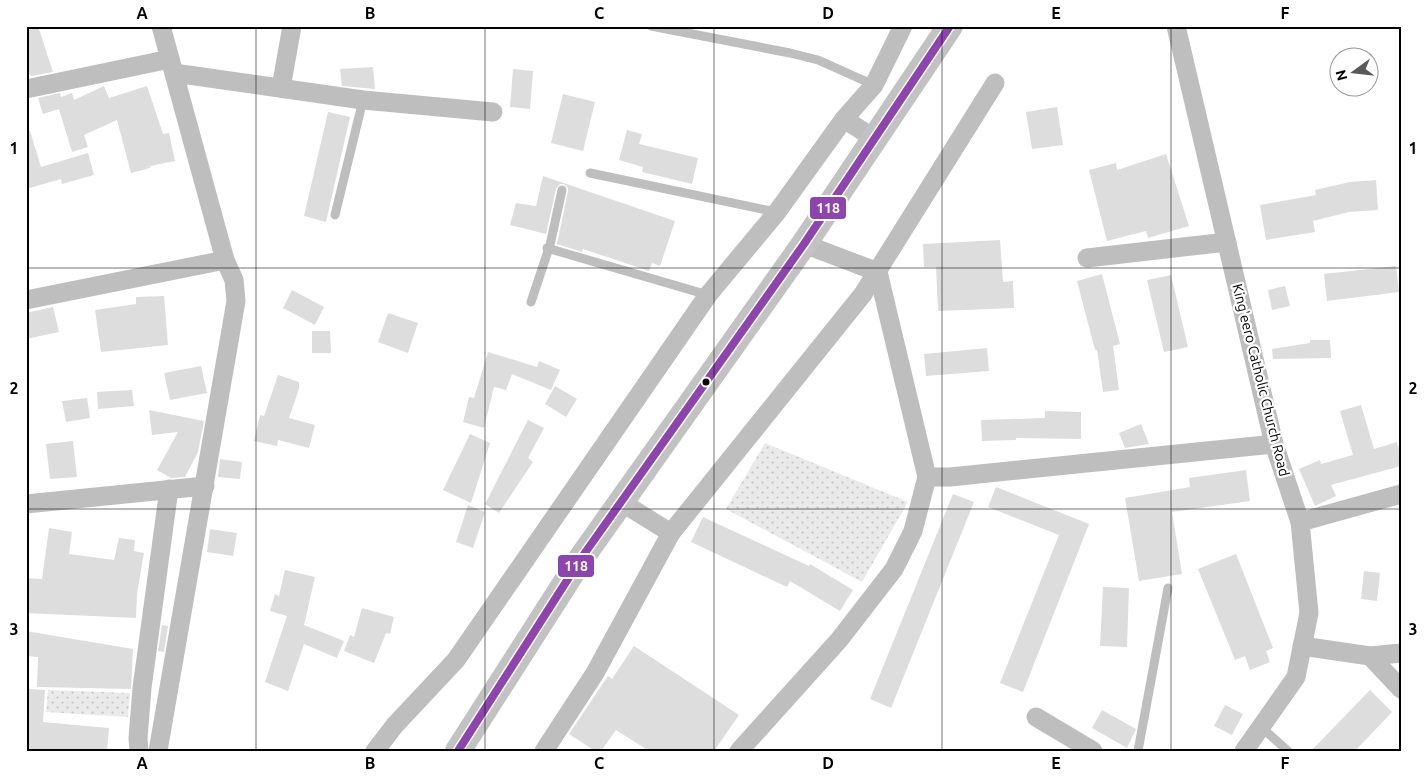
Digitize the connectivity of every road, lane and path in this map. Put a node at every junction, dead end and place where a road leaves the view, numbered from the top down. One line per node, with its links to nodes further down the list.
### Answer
1 (161, 26): 7 (street)
2 (292, 26): 10 (street)
3 (651, 26): 9 (lane)
4 (903, 26): 9 (street)
5 (950, 26): 15 (main road)
6 (1176, 26): 20 (street, King'eero Catholic Church Road)
7 (172, 66): 10 (street); 11 (street); 24 (street)
8 (995, 83): 25 (street)
9 (874, 85): 14 (street)
10 (281, 88): 12 (street)
11 (26, 89)
12 (363, 100): 13 (street); 19 (lane)
13 (493, 112)
14 (844, 119): 15 (street); 18 (street)
15 (875, 139): 21 (main road)
16 (590, 173): 18 (lane)
17 (562, 190): 22 (lane)
18 (777, 212): 26 (street)
19 (335, 215)
20 (1227, 242): 23 (street); 29 (street, King'eero Catholic Church Road)
21 (804, 244): 25 (street); 34 (main road)
22 (547, 248): 26 (lane); 28 (lane)
23 (1087, 258)
24 (225, 260): 27 (street); 31 (street)
25 (878, 272): 30 (street); 37 (street)
26 (708, 295): 47 (street)
27 (26, 300)
28 (531, 302)
29 (1274, 444): 30 (street); 36 (street, King'eero Catholic Church Road)
30 (927, 477): 50 (street)
31 (205, 486): 32 (street); 46 (street)
32 (169, 489): 35 (street); 45 (street)
33 (1401, 494): 36 (street)
34 (621, 502): 37 (street); 48 (main road)
35 (26, 504)
36 (1300, 522): 39 (street, King'eero Catholic Church Road)
37 (671, 533): 49 (street)
38 (1168, 588): 52 (lane)
39 (1302, 646): 41 (street); 44 (street, King'eero Catholic Church Road)
40 (1401, 653): 41 (street)
41 (1370, 656): 42 (street)
42 (1401, 689)
43 (1036, 717): 51 (street)
44 (1261, 727): 53 (street, King'eero Catholic Church Road); 54 (lane)
45 (139, 751)
46 (158, 751)
47 (375, 751)
48 (458, 751)
49 (544, 751)
50 (739, 751)
51 (1093, 751)
52 (1138, 751)
53 (1244, 751)
54 (1288, 751)

